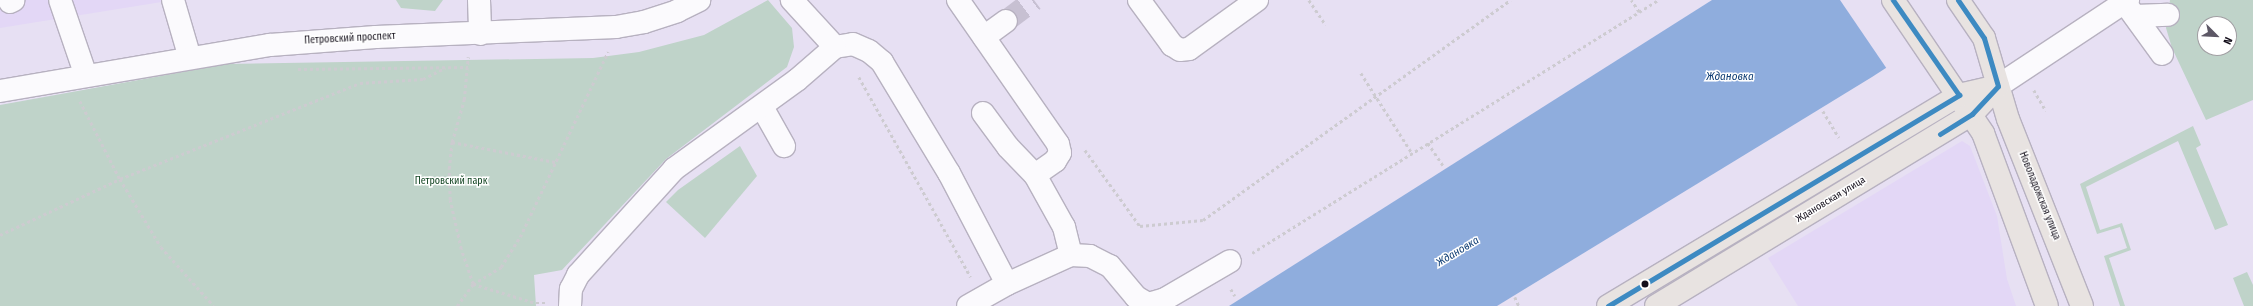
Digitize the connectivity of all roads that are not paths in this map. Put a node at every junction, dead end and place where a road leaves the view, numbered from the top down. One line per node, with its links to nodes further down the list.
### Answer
1 (60, 0): 19 (street)
2 (173, 0): 18 (street)
3 (479, 0): 14 (street)
4 (700, 0): 14 (street, Петровский проспект)
5 (792, 0): 16 (street)
6 (958, 0): 15 (street)
7 (1139, 0): 8 (street)
8 (1257, 0)
9 (1893, 0): 22 (main road)
10 (1958, 0): 20 (main road, Новоладожская улица)
11 (2129, 6): 12 (street); 17 (street); 20 (street, Ждановская улица)
12 (2168, 15)
13 (1006, 21): 15 (street)
14 (480, 34): 18 (street, Петровский проспект)
15 (984, 36): 27 (street)
16 (835, 47): 23 (street); 30 (street)
17 (2162, 54)
18 (190, 58): 19 (street, Петровский проспект)
19 (86, 76): 21 (street, Петровский проспект)
20 (1998, 86): 22 (main road, Ждановская улица); 25 (main road, Ждановская улица); 36 (main road, Новоладожская улица)
21 (0, 91)
22 (1959, 95): 25 (main road); 33 (main road, Ждановская улица)
23 (762, 107): 26 (street); 32 (street)
24 (983, 113): 27 (street)
25 (1972, 114): 34 (main road, Ждановская улица); 35 (main road)
26 (784, 146)
27 (1035, 175): 28 (street)
28 (1071, 255): 29 (street); 30 (street)
29 (1230, 261)
30 (1007, 284): 31 (street)
31 (975, 302)
32 (570, 304)
33 (1608, 306)
34 (1656, 306)
35 (2047, 306)
36 (2082, 306)

